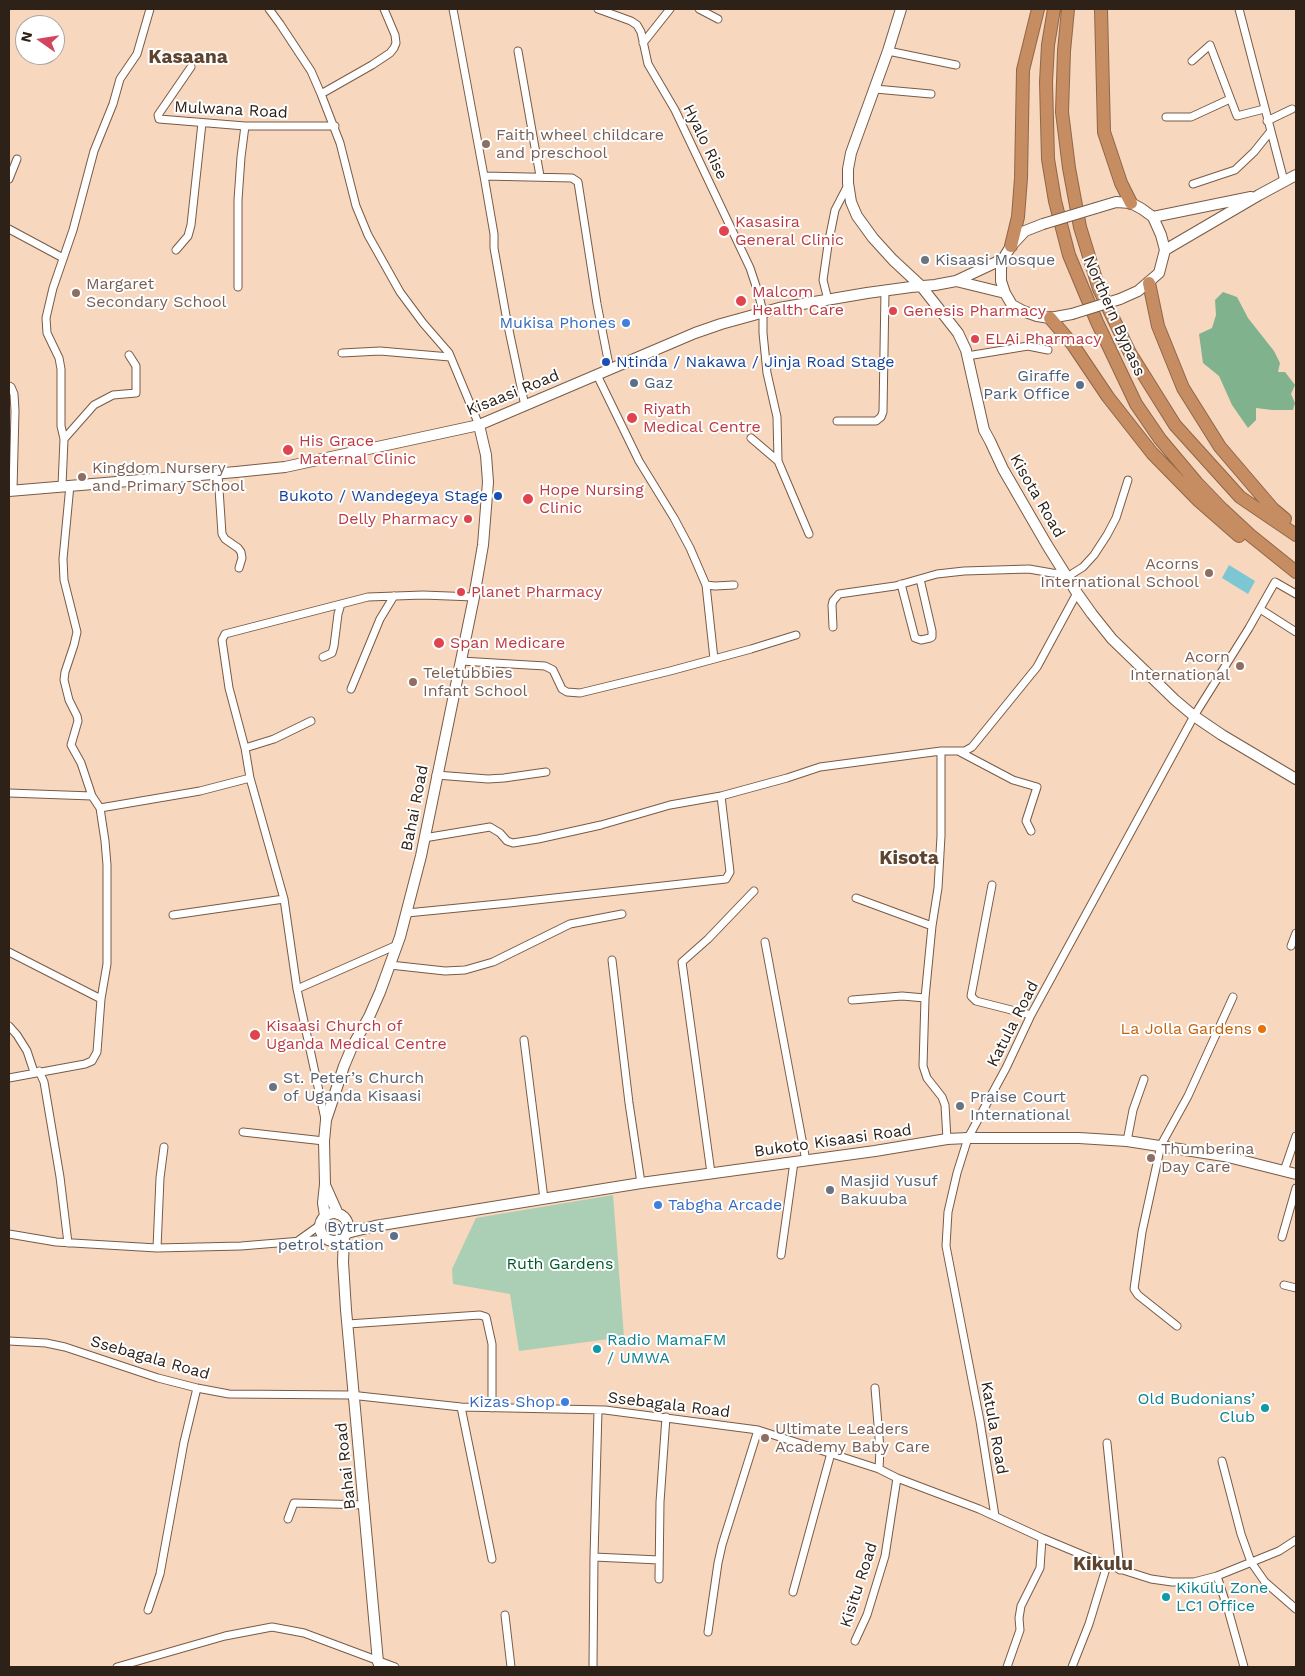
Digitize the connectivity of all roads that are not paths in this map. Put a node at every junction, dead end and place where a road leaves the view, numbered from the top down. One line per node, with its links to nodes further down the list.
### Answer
1 (150, 9): 48 (street)
2 (268, 9): 22 (street)
3 (384, 9): 22 (street)
4 (453, 9): 35 (street)
5 (598, 9): 15 (street, Hyalo Rise)
6 (670, 9): 15 (street)
7 (699, 9): 14 (street)
8 (901, 9): 17 (main road, Kisota Road)
9 (1038, 9): 45 (highway)
10 (1054, 9): 81 (highway, Northern Bypass)
11 (1068, 9): 79 (highway, Northern Bypass)
12 (1101, 9): 42 (highway)
13 (1241, 9): 25 (street)
14 (718, 19)
15 (644, 43): 57 (street, Hyalo Rise)
16 (518, 51): 36 (street)
17 (888, 51): 19 (street); 21 (main road, Kisota Road)
18 (1192, 61): 24 (street)
19 (956, 64)
20 (191, 67): 29 (street, Mulwana Road)
21 (875, 89): 23 (street); 39 (main road, Kisota Road)
22 (321, 94): 31 (street)
23 (931, 94)
24 (1230, 99): 25 (street); 27 (street)
25 (1264, 109): 28 (street)
26 (1292, 109): 28 (street)
27 (1166, 117)
28 (1267, 121): 32 (street)
29 (202, 123): 30 (street, Mulwana Road); 46 (street)
30 (245, 126): 31 (street, Mulwana Road); 52 (street)
31 (335, 126): 63 (street)
32 (1270, 132): 38 (street); 40 (street)
33 (17, 159): 37 (street)
34 (1296, 175): 38 (main road)
35 (484, 176): 36 (street); 67 (street)
36 (540, 176): 64 (street)
37 (9, 179)
38 (1284, 181): 41 (main road)
39 (848, 183): 53 (main road, Kisota Road); 56 (street)
40 (1193, 184)
41 (1259, 195): 43 (main road); 47 (main road)
42 (1131, 203): 43 (main road); 45 (main road, bridge)
43 (1153, 217): 47 (main road)
44 (9, 229): 48 (street)
45 (1011, 246): 49 (main road)
46 (176, 250)
47 (1165, 250): 51 (main road)
48 (63, 258): 71 (street)
49 (1004, 258): 50 (main road); 55 (main road)
50 (956, 281): 53 (main road, Kisaasi Road); 55 (main road)
51 (1149, 283): 58 (main road, bridge); 77 (highway)
52 (238, 286)
53 (921, 286): 54 (main road, Kisaasi Road); 62 (main road, Kisota Road)
54 (885, 291): 56 (main road, Kisaasi Road); 68 (street)
55 (1005, 294): 58 (main road)
56 (828, 300): 57 (main road, Kisaasi Road)
57 (763, 312): 64 (main road, Kisaasi Road); 72 (street, Hyalo Rise)
58 (1050, 318): 81 (highway)
59 (1048, 350): 62 (street)
60 (342, 353): 63 (street)
61 (129, 355): 71 (street)
62 (967, 356): 82 (main road, Kisota Road)
63 (450, 357): 69 (street)
64 (610, 370): 65 (main road, Kisaasi Road)
65 (597, 375): 67 (main road, Kisaasi Road); 85 (street)
66 (9, 386): 76 (street)
67 (525, 406): 69 (main road, Kisaasi Road)
68 (837, 421)
69 (479, 425): 73 (main road, Kisaasi Road); 90 (main road, Bahai Road)
70 (751, 438): 72 (street)
71 (64, 439): 75 (street)
72 (778, 461): 78 (street)
73 (218, 474): 75 (main road, Kisaasi Road); 80 (street)
74 (1128, 480): 82 (street)
75 (66, 486): 76 (main road, Kisaasi Road); 110 (street)
76 (11, 491)
77 (1296, 529)
78 (809, 534)
79 (1296, 535)
80 (239, 568)
81 (1291, 568)
82 (1066, 576): 83 (street); 87 (main road, Kisota Road)
83 (920, 579): 84 (street); 84 (street)
84 (901, 584): 93 (street)
85 (706, 585): 86 (street); 97 (street)
86 (734, 585)
87 (1077, 593): 100 (main road, Kisota Road); 104 (street)
88 (1296, 594): 92 (street, Katula Road)
89 (394, 596): 90 (street); 91 (street); 99 (street)
90 (474, 597): 98 (main road, Bahai Road)
91 (341, 604): 96 (street); 102 (street)
92 (1260, 609): 94 (street); 100 (street, Katula Road)
93 (833, 627)
94 (1296, 632)
95 (796, 635): 97 (street)
96 (323, 656)
97 (714, 659): 98 (street)
98 (461, 661): 106 (main road, Bahai Road)
99 (351, 688)
100 (1194, 716): 108 (main road, Kisota Road); 135 (street, Katula Road)
101 (311, 721): 102 (street)
102 (245, 748): 107 (street)
103 (941, 751): 104 (street); 111 (street); 122 (street)
104 (960, 752): 113 (street)
105 (546, 772): 106 (street)
106 (436, 775): 114 (main road, Bahai Road)
107 (250, 778): 112 (street); 118 (street)
108 (1296, 779)
109 (9, 793): 110 (street)
110 (92, 796): 112 (street)
111 (721, 796): 114 (street); 119 (street)
112 (100, 808): 133 (street)
113 (1030, 831)
114 (424, 838): 119 (main road, Bahai Road)
115 (992, 885): 135 (street)
116 (754, 891): 153 (street)
117 (856, 898): 122 (street)
118 (284, 899): 121 (street); 130 (street)
119 (407, 913): 125 (main road, Bahai Road)
120 (622, 914): 129 (street)
121 (173, 915)
122 (932, 926): 132 (street)
123 (1296, 933): 126 (street)
124 (765, 942): 150 (street)
125 (397, 944): 129 (main road, Bahai Road); 130 (street)
126 (1291, 946)
127 (9, 952): 133 (street)
128 (612, 960): 155 (street)
129 (390, 964): 141 (main road, Bahai Road)
130 (297, 989): 141 (street)
131 (1233, 997): 148 (street)
132 (926, 998): 134 (street); 145 (street)
133 (102, 999): 138 (street)
134 (852, 1000)
135 (1031, 1015): 144 (street, Katula Road)
136 (9, 1026): 138 (street)
137 (524, 1040): 158 (street)
138 (36, 1072): 139 (street); 167 (street)
139 (9, 1078)
140 (1144, 1078): 147 (street)
141 (326, 1120): 146 (main road, Bahai Road)
142 (243, 1132): 146 (street)
143 (1296, 1136): 152 (street)
144 (968, 1138): 145 (main road, Bukoto Kisaasi Road); 147 (main road, Bukoto Kisaasi Road); 190 (street, Katula Road)
145 (947, 1139): 150 (main road, Bukoto Kisaasi Road)
146 (324, 1141): 156 (main road, Bahai Road)
147 (1126, 1141): 148 (main road, Bukoto Kisaasi Road)
148 (1161, 1145): 152 (main road, Bukoto Kisaasi Road); 174 (street)
149 (164, 1148): 168 (street)
150 (806, 1160): 151 (main road, Bukoto Kisaasi Road)
151 (794, 1162): 153 (main road, Bukoto Kisaasi Road); 169 (street)
152 (1284, 1171): 154 (main road, Bukoto Kisaasi Road)
153 (712, 1173): 155 (main road, Bukoto Kisaasi Road)
154 (1296, 1174)
155 (641, 1183): 158 (main road, Bukoto Kisaasi Road)
156 (325, 1184): 159 (main road, Bahai Road); 160 (main road, Bahai Road)
157 (1296, 1188): 164 (street)
158 (544, 1199): 161 (main road, Bukoto Kisaasi Road)
159 (342, 1217): 160 (main road); 161 (main road, Bukoto Kisaasi Road); 163 (main road)
160 (322, 1221): 165 (main road); 166 (street)
161 (375, 1226): 163 (main road, Bukoto Kisaasi Road)
162 (9, 1234): 167 (street)
163 (346, 1235): 165 (main road); 170 (main road, Bahai Road)
164 (1282, 1237)
165 (328, 1240): 166 (street); 170 (main road, Bahai Road)
166 (299, 1241): 168 (street)
167 (68, 1243): 168 (street)
168 (157, 1248)
169 (781, 1255)
170 (343, 1262): 173 (main road, Bahai Road)
171 (1284, 1284): 172 (street)
172 (1296, 1288)
173 (348, 1324): 178 (main road, Bahai Road); 180 (street)
174 (1177, 1326)
175 (9, 1341): 176 (street, Ssebagala Road)
176 (197, 1388): 178 (street, Ssebagala Road); 204 (street)
177 (875, 1388): 187 (street)
178 (354, 1395): 179 (street, Ssebagala Road); 189 (main road, Bahai Road)
179 (461, 1407): 180 (street, Ssebagala Road); 195 (street)
180 (492, 1408): 181 (street, Ssebagala Road)
181 (598, 1410): 182 (street, Ssebagala Road); 194 (street)
182 (666, 1417): 183 (street, Ssebagala Road); 196 (street)
183 (758, 1430): 185 (street, Ssebagala Road); 206 (street)
184 (1107, 1443): 199 (street)
185 (831, 1453): 187 (street, Ssebagala Road); 202 (street)
186 (1222, 1461): 197 (street)
187 (879, 1469): 188 (street, Ssebagala Road)
188 (897, 1478): 190 (street, Ssebagala Road); 207 (street, Kisitu Road)
189 (365, 1506): 191 (street); 208 (main road, Bahai Road)
190 (995, 1516): 192 (street, Ssebagala Road)
191 (288, 1520)
192 (1042, 1538): 198 (street, Ssebagala Road); 213 (street)
193 (1296, 1540): 197 (street, Ssebagala Road)
194 (594, 1557): 196 (street); 212 (street)
195 (492, 1559)
196 (659, 1560): 201 (street)
197 (1251, 1562): 200 (street, Ssebagala Road); 203 (street)
198 (1108, 1565): 199 (street, Ssebagala Road); 214 (street)
199 (1120, 1570): 200 (street, Ssebagala Road)
200 (1217, 1576): 215 (street)
201 (659, 1579)
202 (793, 1592)
203 (1296, 1609)
204 (148, 1610)
205 (505, 1616): 211 (street)
206 (708, 1632)
207 (855, 1641)
208 (379, 1664): 209 (street); 210 (street)
209 (117, 1667)
210 (395, 1667)
211 (511, 1667)
212 (593, 1667)
213 (1007, 1667)
214 (1072, 1667)
215 (1244, 1667)

